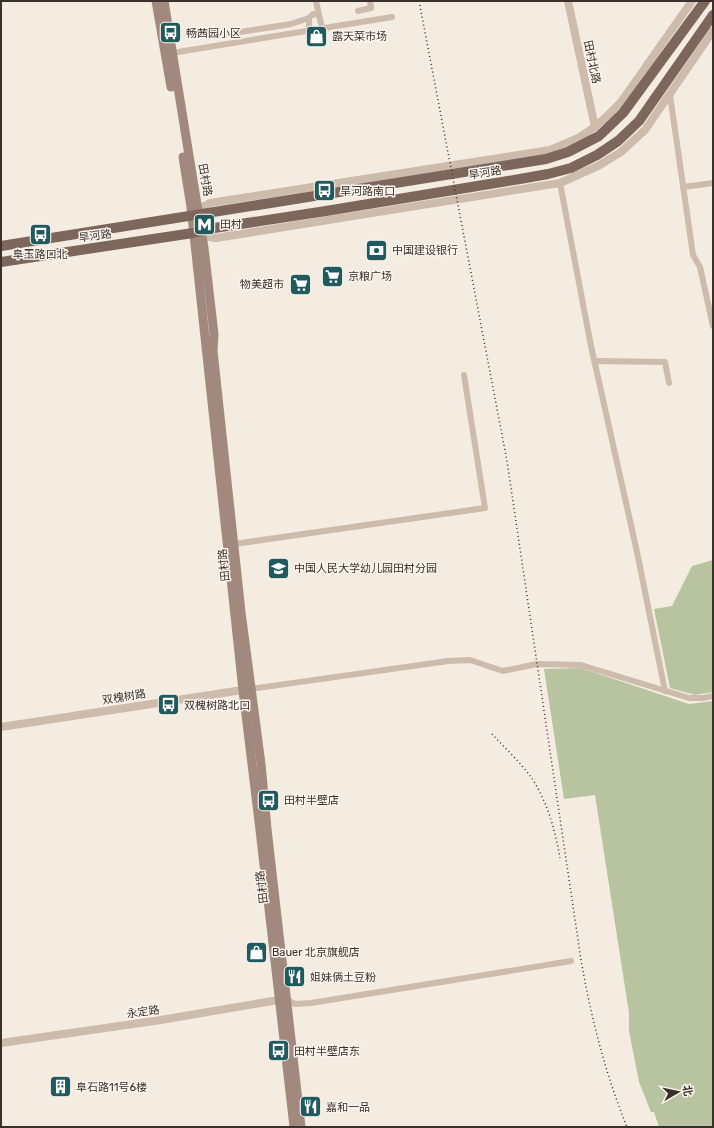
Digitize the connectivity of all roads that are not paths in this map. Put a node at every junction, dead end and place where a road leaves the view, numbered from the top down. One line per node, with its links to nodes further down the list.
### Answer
1 (156, 1): 27 (main road, 田村路)
2 (164, 1): 18 (main road, 田村路)
3 (316, 1): 9 (street)
4 (370, 1): 8 (street)
5 (568, 1): 21 (street, 田村北路)
6 (692, 1): 19 (street, 旱河路)
7 (704, 1): 13 (main road, 旱河路)
8 (358, 11)
9 (319, 15): 12 (street); 14 (street)
10 (713, 15): 28 (main road, 旱河路)
11 (392, 17): 14 (street)
12 (309, 18): 15 (street); 17 (street)
13 (688, 24): 19 (street); 26 (main road, 旱河路)
14 (322, 28): 15 (street)
15 (310, 30): 18 (street)
16 (713, 31): 20 (street, 旱河路)
17 (222, 35)
18 (172, 53): 27 (main road, 田村路)
19 (655, 53): 21 (street, 旱河路)
20 (670, 95): 22 (street, 旱河路); 25 (street)
21 (595, 127): 24 (street, 旱河路)
22 (560, 183): 29 (street, 旱河路); 34 (street)
23 (713, 183): 25 (street)
24 (322, 186): 26 (street); 27 (street, 旱河路)
25 (683, 188): 33 (street)
26 (283, 201): 27 (main road, 旱河路)
27 (196, 214): 30 (main road, 田村路); 31 (main road, 旱河路)
28 (280, 218): 29 (street); 30 (main road, 旱河路)
29 (322, 221): 30 (street, 旱河路)
30 (199, 233): 32 (main road, 旱河路); 37 (main road, 田村路); 38 (main road, 田村路)
31 (1, 246)
32 (1, 262)
33 (713, 326)
34 (595, 362): 36 (street); 39 (street)
35 (464, 375): 37 (street)
36 (669, 383)
37 (234, 544): 38 (main road, 田村路)
38 (247, 689): 39 (street); 41 (street, 双槐树路); 43 (main road, 田村路)
39 (665, 691): 40 (street)
40 (713, 696)
41 (1, 727)
42 (571, 961): 43 (street)
43 (283, 1000): 44 (street, 永定路); 45 (main road, 田村路); 46 (main road, 田村路)
44 (1, 1043)
45 (294, 1127)
46 (301, 1127)

